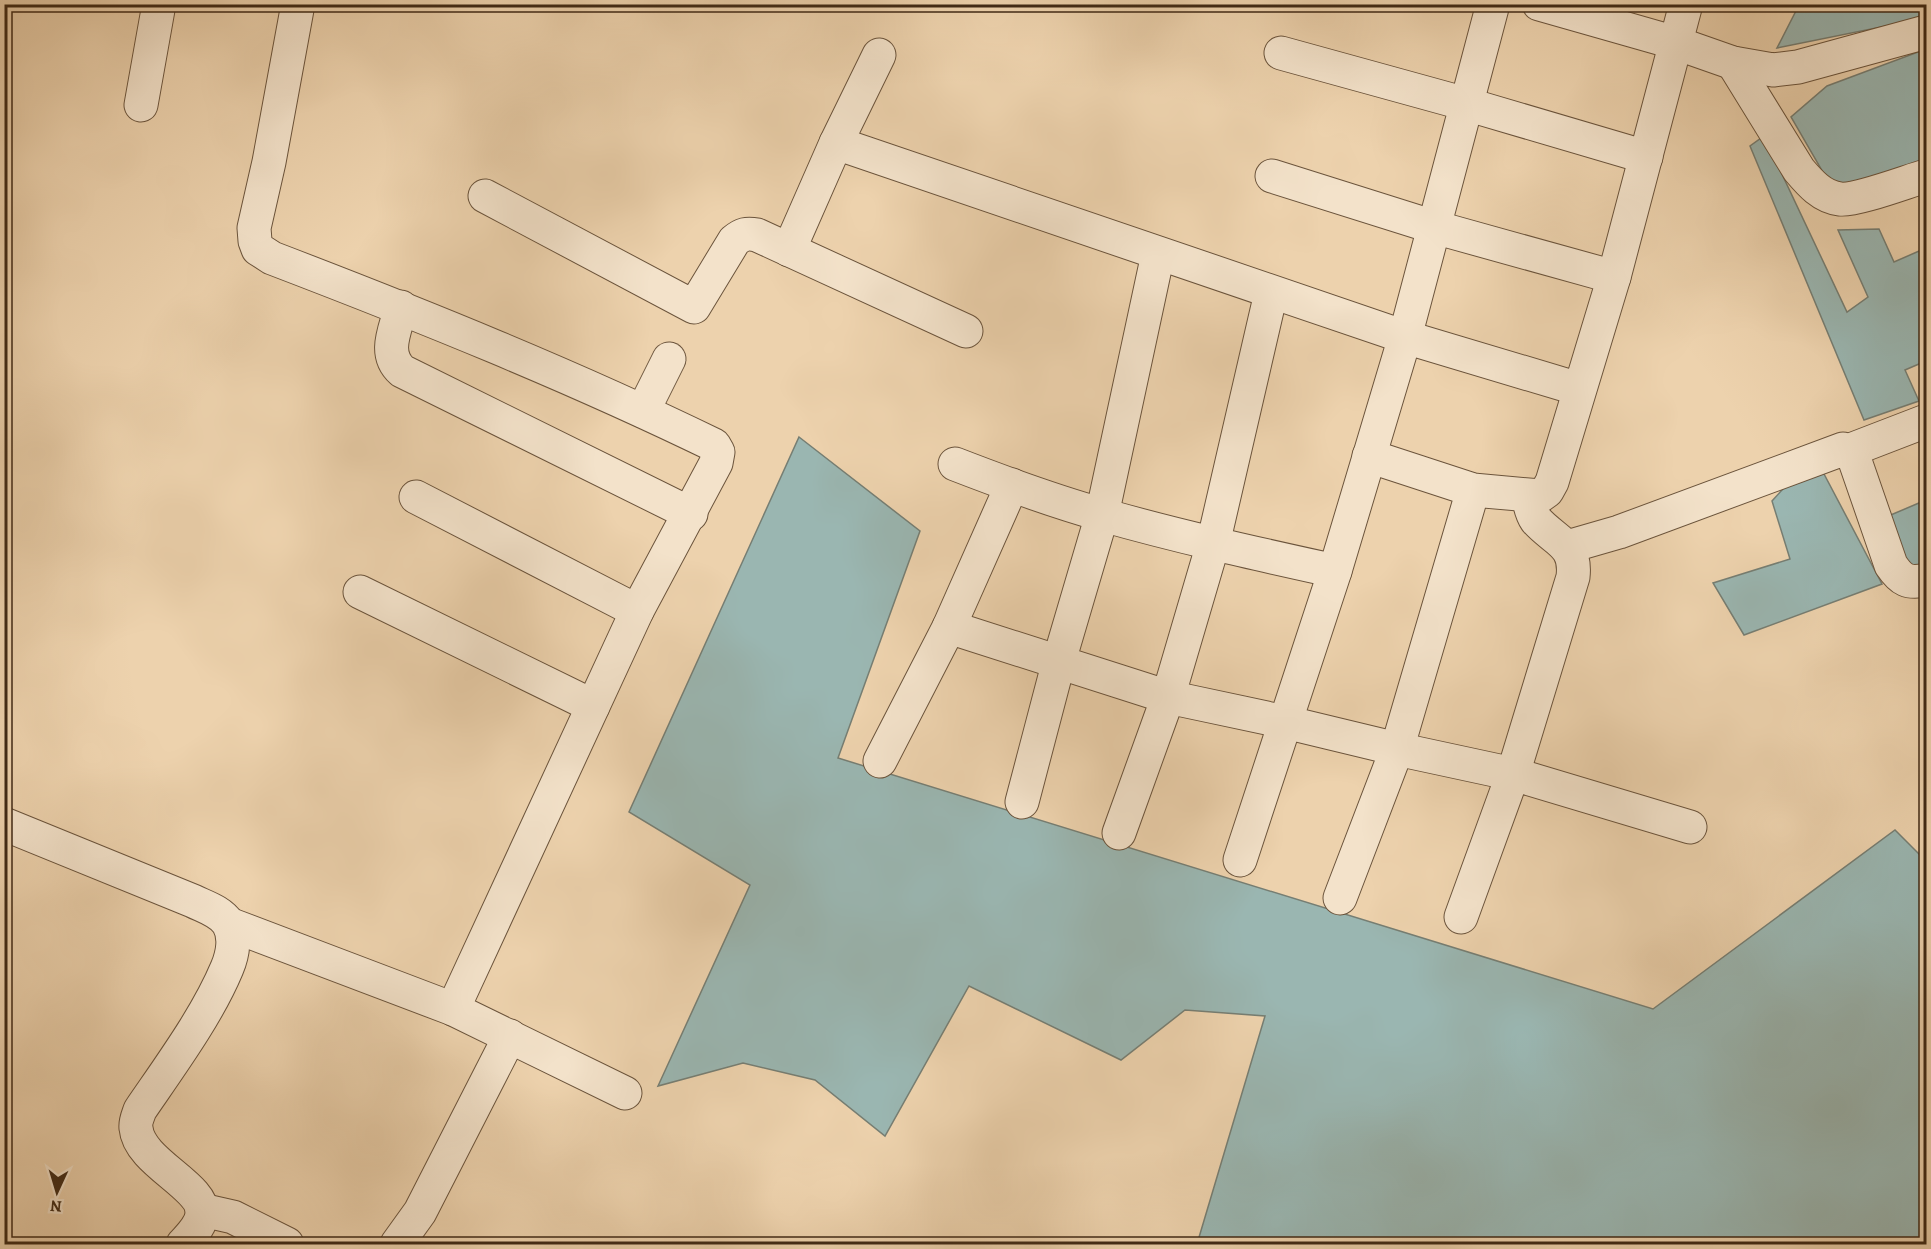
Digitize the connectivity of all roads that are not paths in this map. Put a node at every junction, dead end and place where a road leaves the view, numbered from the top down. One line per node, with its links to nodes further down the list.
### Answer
1 (159, 4): 12 (street)
2 (298, 4): 23 (street)
3 (1493, 4): 11 (street)
4 (1539, 4): 7 (street)
5 (1686, 4): 7 (street)
6 (1926, 32): 10 (street)
7 (1676, 43): 10 (street); 14 (street)
8 (1281, 53): 11 (street)
9 (879, 55): 13 (street)
10 (1733, 63): 16 (street)
11 (1466, 104): 14 (street); 18 (street)
12 (141, 105)
13 (836, 143): 19 (street); 20 (street)
14 (1646, 157): 21 (street)
15 (1272, 176): 18 (street)
16 (1926, 176)
17 (485, 196): 19 (street)
18 (1434, 227): 21 (street); 25 (street)
19 (789, 249): 24 (street)
20 (1158, 254): 22 (street); 38 (street)
21 (1614, 278): 27 (street)
22 (1271, 293): 25 (street); 39 (street)
23 (401, 307): 28 (street); 37 (street)
24 (966, 331)
25 (1405, 337): 27 (street); 31 (street)
26 (669, 359): 28 (street)
27 (1579, 389): 36 (street)
28 (643, 411): 37 (street)
29 (1926, 421): 30 (street)
30 (1848, 451): 40 (street); 42 (street)
31 (1369, 456): 34 (street); 41 (street)
32 (955, 464): 33 (street)
33 (1012, 485): 38 (street); 45 (street)
34 (1473, 490): 36 (street); 50 (street)
35 (416, 497): 44 (street)
36 (1528, 497): 40 (street)
37 (691, 514): 44 (street)
38 (1102, 515): 39 (street); 46 (street)
39 (1213, 544): 41 (street); 47 (street)
40 (1567, 547): 52 (street)
41 (1335, 571): 49 (street)
42 (1926, 579)
43 (360, 592): 48 (street)
44 (637, 611): 48 (street)
45 (949, 627): 46 (street); 51 (street)
46 (1059, 660): 47 (street); 53 (street)
47 (1168, 697): 49 (street); 56 (street)
48 (593, 706): 61 (street)
49 (1285, 722): 50 (street); 57 (street)
50 (1397, 749): 52 (street); 58 (street)
51 (880, 761)
52 (1514, 774): 55 (street); 59 (street)
53 (1022, 802)
54 (4, 824): 60 (street)
55 (1690, 827)
56 (1119, 833)
57 (1240, 860)
58 (1340, 898)
59 (1461, 917)
60 (229, 924): 61 (street); 64 (street)
61 (453, 1009): 62 (street)
62 (510, 1036): 63 (street); 67 (street)
63 (625, 1093)
64 (202, 1210): 65 (street); 66 (street)
65 (183, 1245)
66 (287, 1245)
67 (397, 1245)

